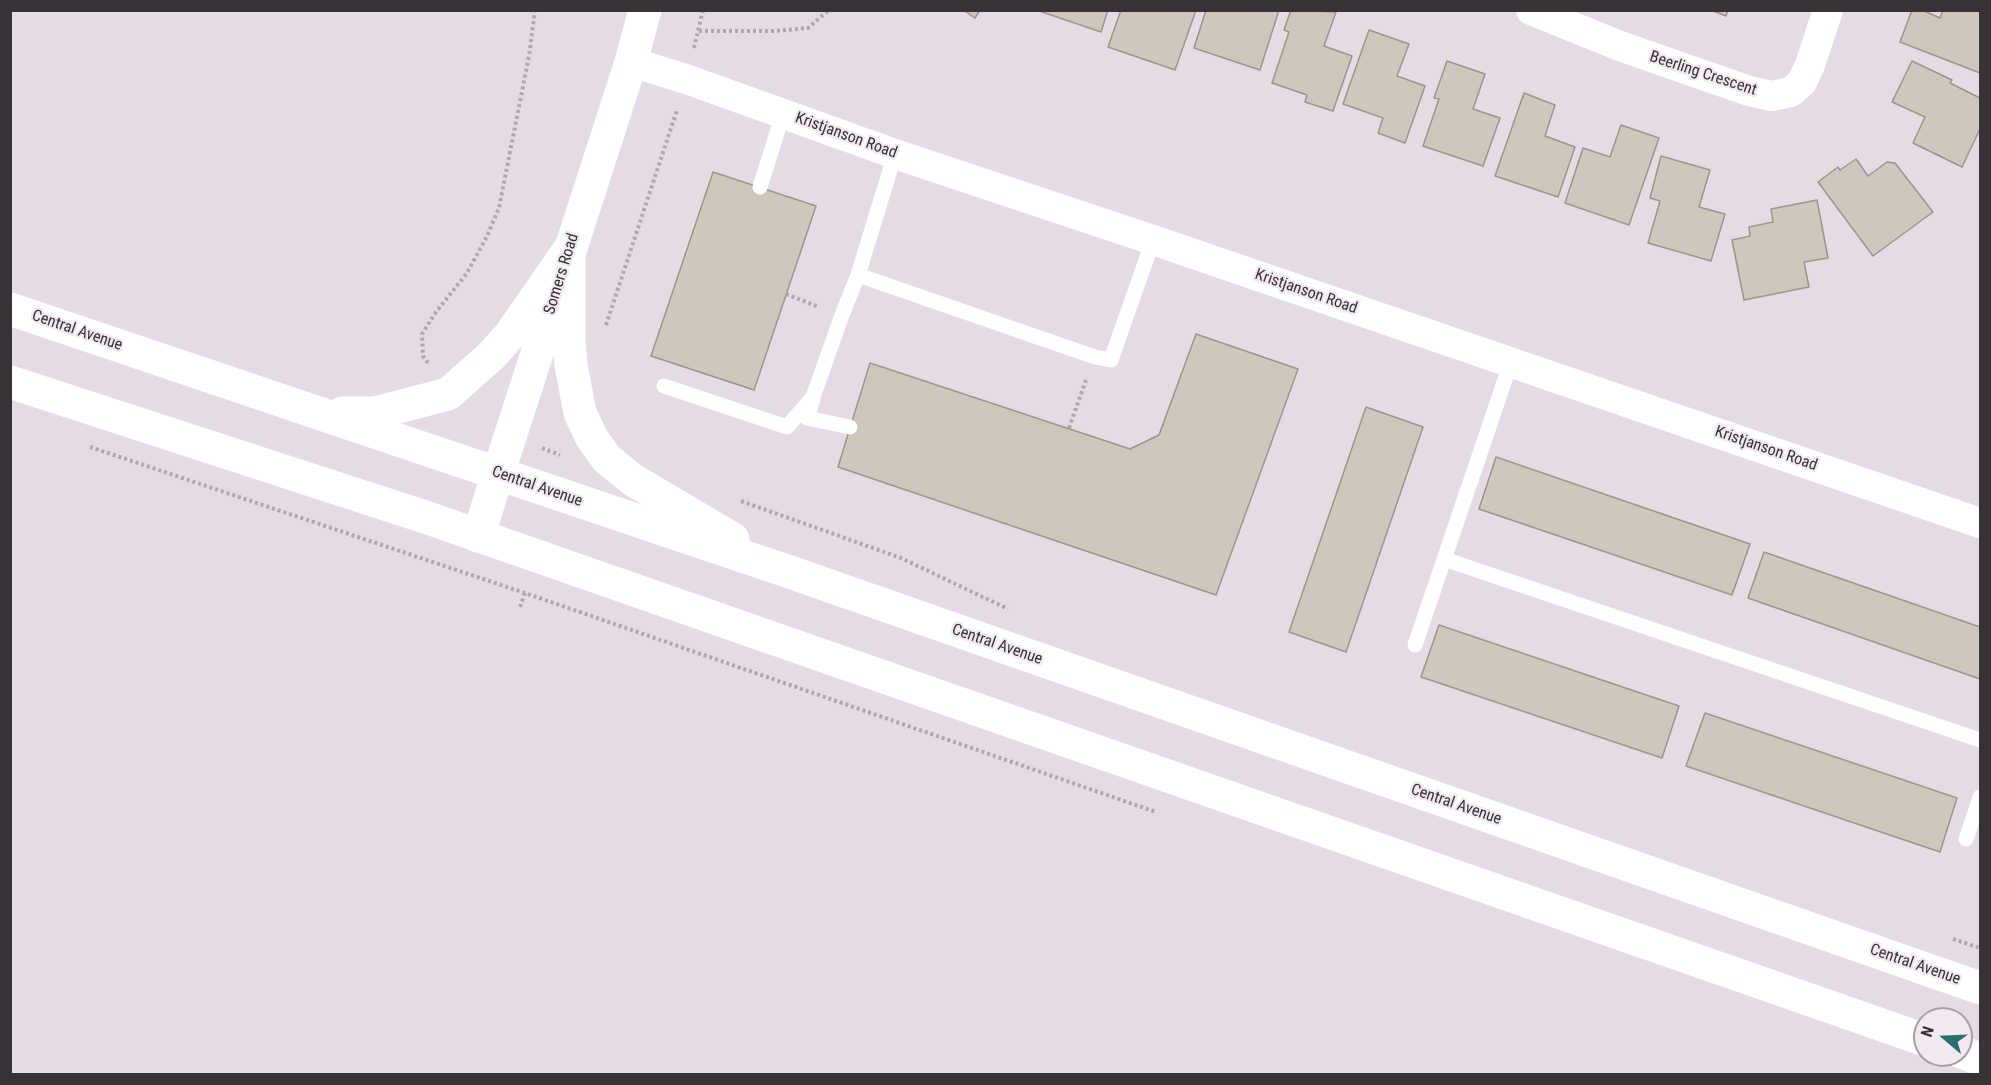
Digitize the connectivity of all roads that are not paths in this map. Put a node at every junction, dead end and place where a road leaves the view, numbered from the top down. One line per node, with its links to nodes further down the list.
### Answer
1 (645, 10): 4 (main road, Somers Road)
2 (1531, 10): 3 (street, Beerling Crescent)
3 (1828, 10)
4 (631, 62): 5 (street, Kristjanson Road); 9 (main road, Somers Road)
5 (783, 114): 6 (street, Kristjanson Road); 7 (lane)
6 (895, 154): 8 (street, Kristjanson Road); 10 (lane)
7 (760, 187)
8 (1153, 240): 10 (lane); 12 (street, Kristjanson Road)
9 (569, 250): 16 (main road); 18 (main road, Somers Road); 22 (main road)
10 (858, 274): 15 (lane)
11 (10, 309): 16 (main road, Central Avenue)
12 (1511, 362): 19 (street, Kristjanson Road); 21 (lane)
13 (10, 382): 20 (main road)
14 (664, 386): 15 (lane)
15 (813, 397): 17 (lane)
16 (318, 413): 18 (main road, Central Avenue)
17 (850, 427)
18 (498, 474): 20 (main road, Somers Road); 22 (main road, Central Avenue)
19 (1980, 523)
20 (478, 536): 28 (main road)
21 (1444, 559): 23 (lane); 24 (lane)
22 (784, 570): 27 (main road, Central Avenue)
23 (1415, 645)
24 (1980, 740)
25 (1980, 797): 26 (lane)
26 (1966, 839)
27 (1980, 988)
28 (1913, 1036)

